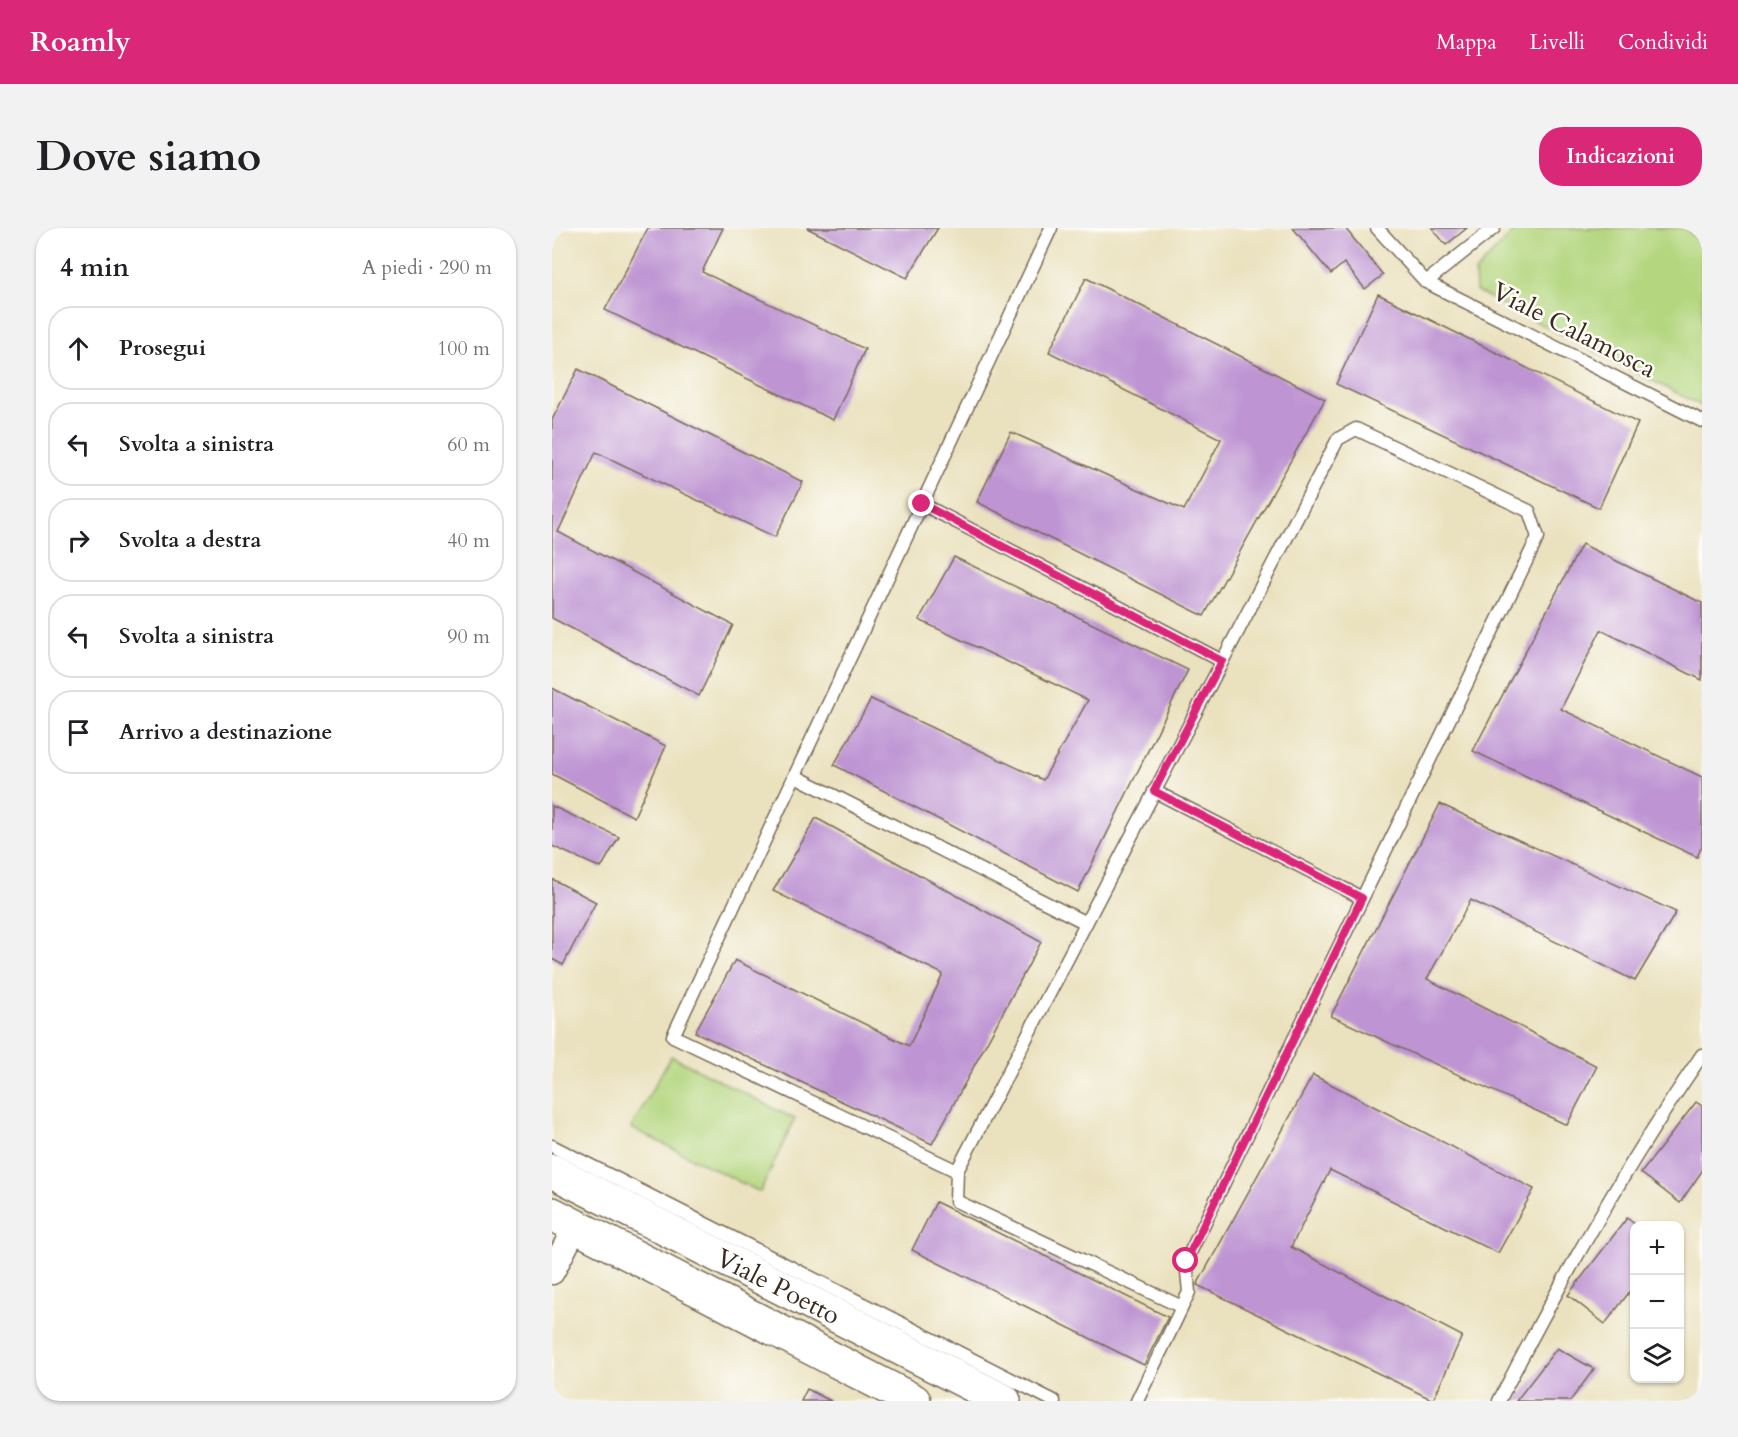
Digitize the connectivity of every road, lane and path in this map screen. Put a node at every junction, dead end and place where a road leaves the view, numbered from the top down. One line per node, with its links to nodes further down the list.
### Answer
1 (1051, 228): 6 (lane)
2 (1377, 228): 4 (lane)
3 (1494, 228): 4 (lane)
4 (1426, 282): 5 (lane, Viale Calamosca)
5 (1702, 421)
6 (922, 504): 7 (lane); 8 (lane)
7 (1222, 661): 9 (lane); 10 (lane)
8 (795, 776): 11 (lane); 15 (lane)
9 (1154, 791): 10 (lane); 11 (lane)
10 (1362, 898): 18 (lane)
11 (1086, 923): 15 (lane)
12 (1702, 1055): 24 (lane)
13 (552, 1146): 22 (lane)
14 (552, 1171): 21 (main road, Viale Poetto)
15 (957, 1171): 18 (lane)
16 (563, 1226): 17 (street); 19 (lane, Viale Poetto); 20 (main road, Viale Poetto)
17 (552, 1272)
18 (1182, 1307): 23 (lane)
19 (893, 1401)
20 (914, 1401)
21 (1004, 1401)
22 (1054, 1401)
23 (1137, 1401)
24 (1498, 1401)

